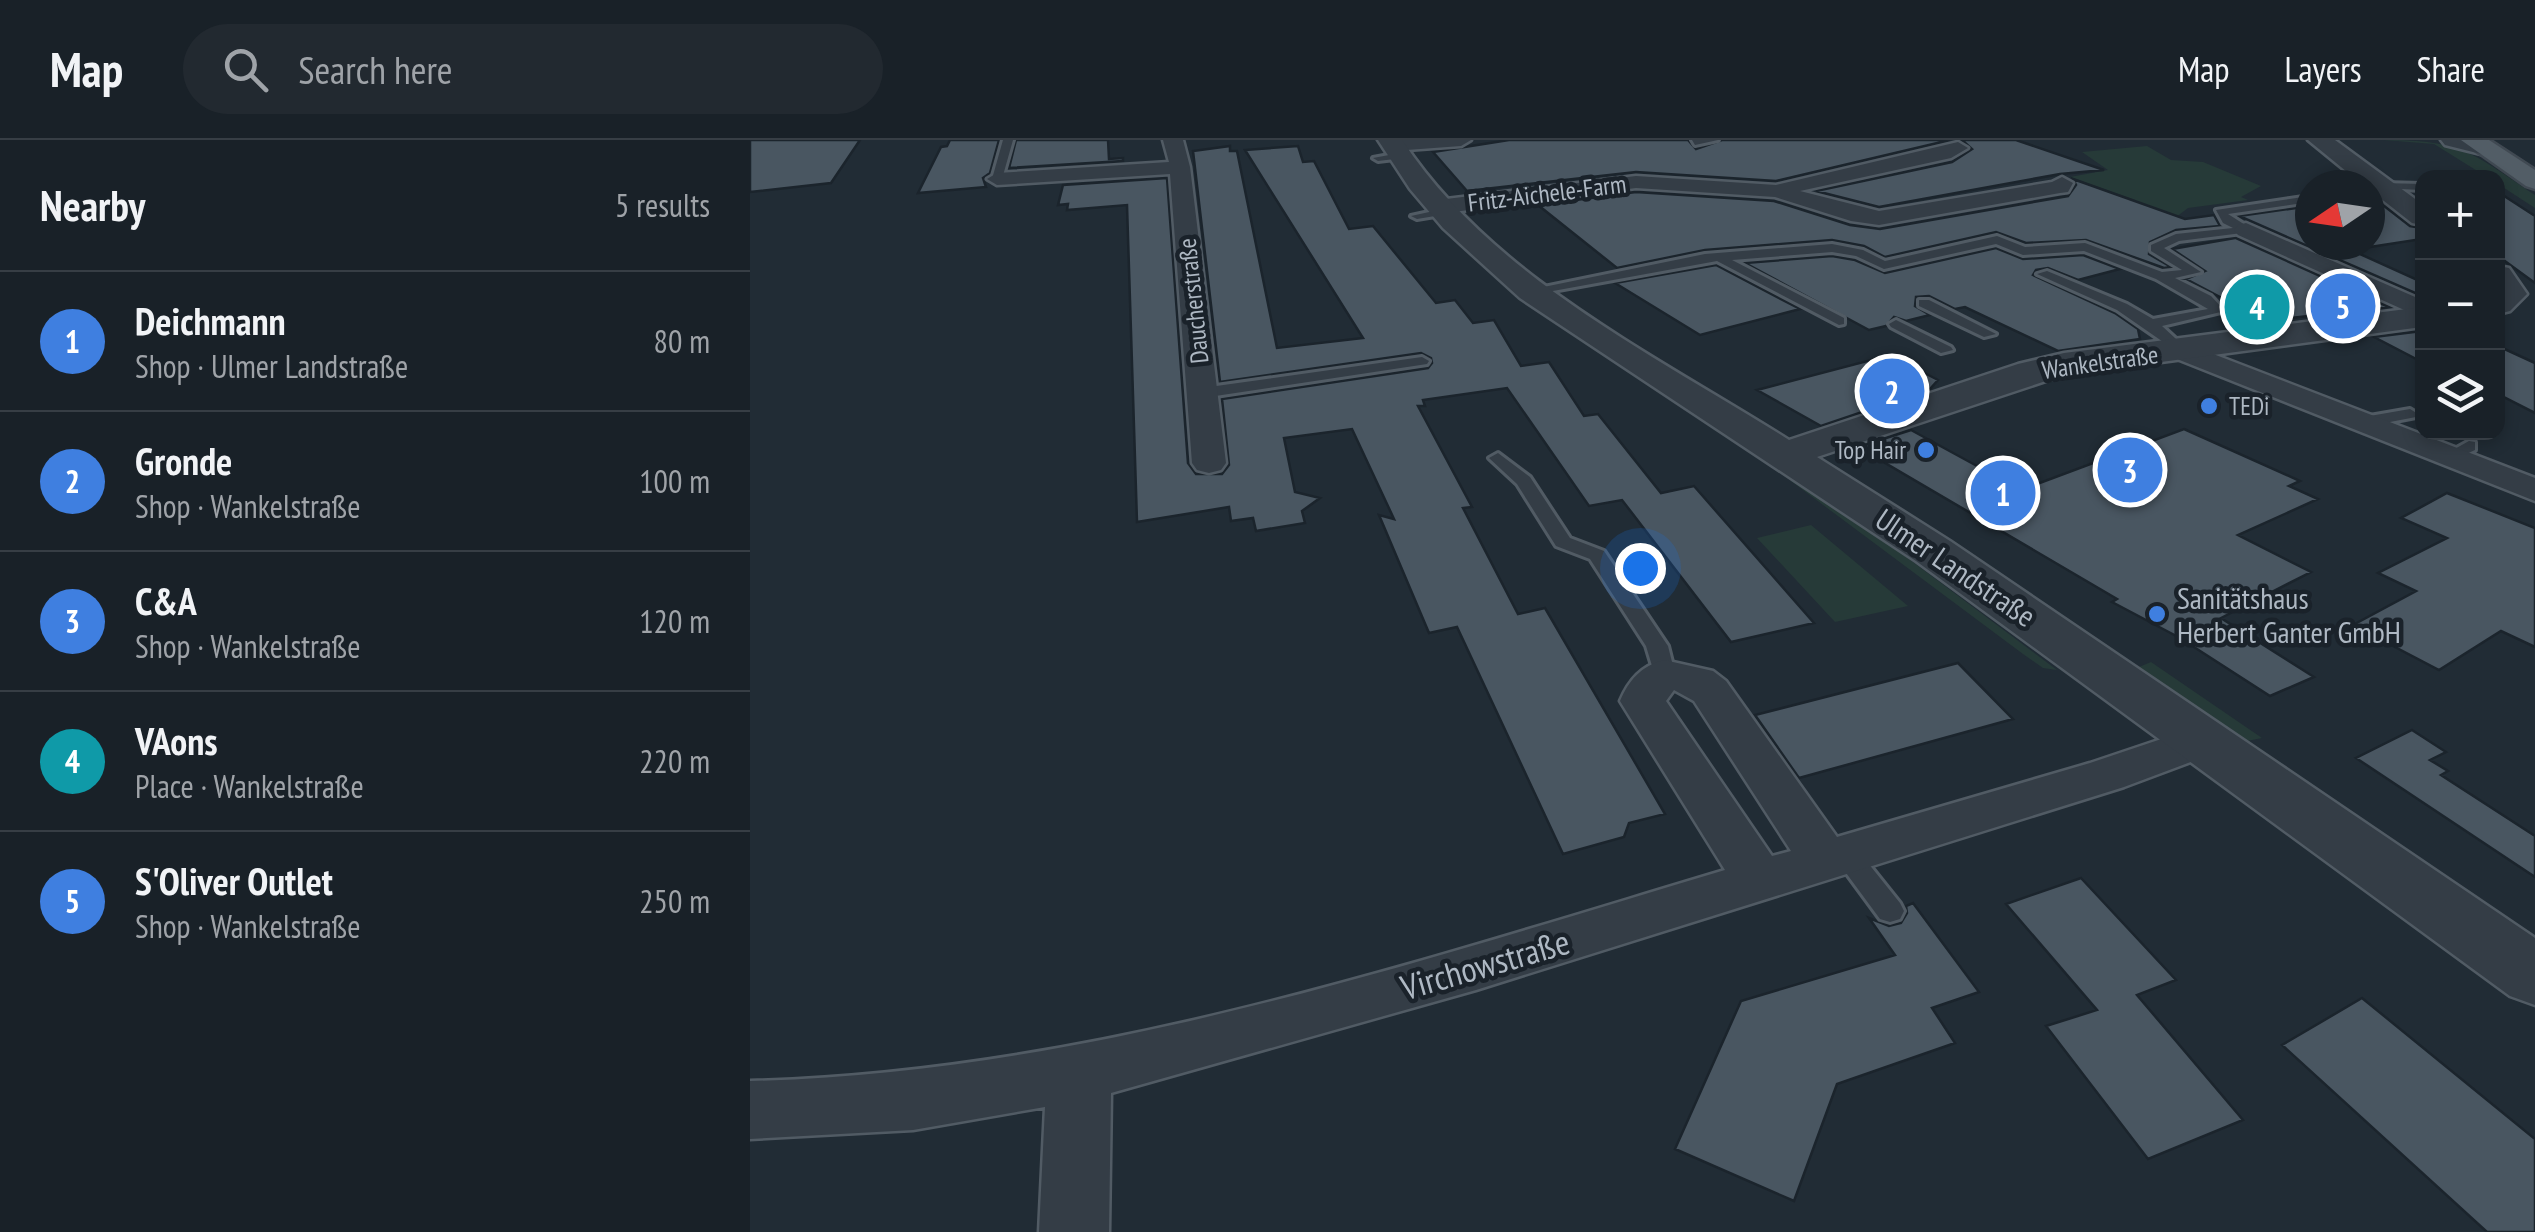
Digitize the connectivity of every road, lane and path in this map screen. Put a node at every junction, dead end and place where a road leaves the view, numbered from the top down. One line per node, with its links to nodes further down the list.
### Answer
1 (1008, 140): 14 (lane)
2 (1173, 140): 12 (street, Daucherstraße)
3 (1461, 140): 10 (street)
4 (1713, 140): 7 (lane)
5 (2320, 140): 13 (street)
6 (2453, 140): 8 (street)
7 (1691, 143)
8 (2486, 143): 11 (main road); 15 (main road)
9 (1958, 148): 18 (street, Fritz-Aichele-Farm)
10 (1390, 150): 22 (street, Ulmer Landstraße)
11 (2535, 162)
12 (1180, 168): 14 (street); 41 (street, Daucherstraße)
13 (2355, 170)
14 (996, 179)
15 (2535, 182)
16 (2062, 183): 18 (street, Fritz-Aichele-Farm)
17 (2415, 188): 19 (lane)
18 (1777, 190): 22 (street, Fritz-Aichele-Farm)
19 (2385, 194)
20 (2385, 195): 23 (street)
21 (2295, 201): 24 (lane)
22 (1432, 212): 31 (street, Ulmer Landstraße)
23 (2415, 214)
24 (2246, 230): 25 (lane); 33 (street, Wankelstraße)
25 (2155, 248): 26 (lane); 29 (lane)
26 (2114, 257): 27 (lane); 29 (lane)
27 (1723, 260): 31 (lane); 35 (lane)
28 (2043, 274): 30 (lane)
29 (2161, 276): 37 (lane)
30 (2070, 281): 37 (lane); 37 (lane)
31 (1531, 291): 44 (street, Ulmer Landstraße)
32 (1924, 303): 38 (lane)
33 (2415, 311)
34 (2415, 314): 37 (street, Wankelstraße)
35 (1839, 321)
36 (1896, 324): 39 (lane)
37 (2164, 332): 43 (street); 44 (street, Wankelstraße)
38 (1990, 334)
39 (1946, 350)
40 (1422, 362): 41 (lane)
41 (1202, 393): 46 (street, Daucherstraße)
42 (2410, 414): 43 (lane)
43 (2364, 422): 47 (street)
44 (1787, 454): 49 (street, Ulmer Landstraße)
45 (1498, 458): 48 (lane)
46 (1208, 464)
47 (2535, 490)
48 (1664, 674): 50 (street); 51 (street)
49 (2203, 740): 50 (street, Virchowstraße); 53 (street, Ulmer Landstraße)
50 (1836, 858): 51 (street, Virchowstraße); 52 (lane)
51 (1760, 881): 54 (street, Virchowstraße)
52 (1890, 911)
53 (2535, 976)
54 (1080, 1076): 55 (street, Virchowstraße); 56 (street)
55 (750, 1110)
56 (1074, 1232)

